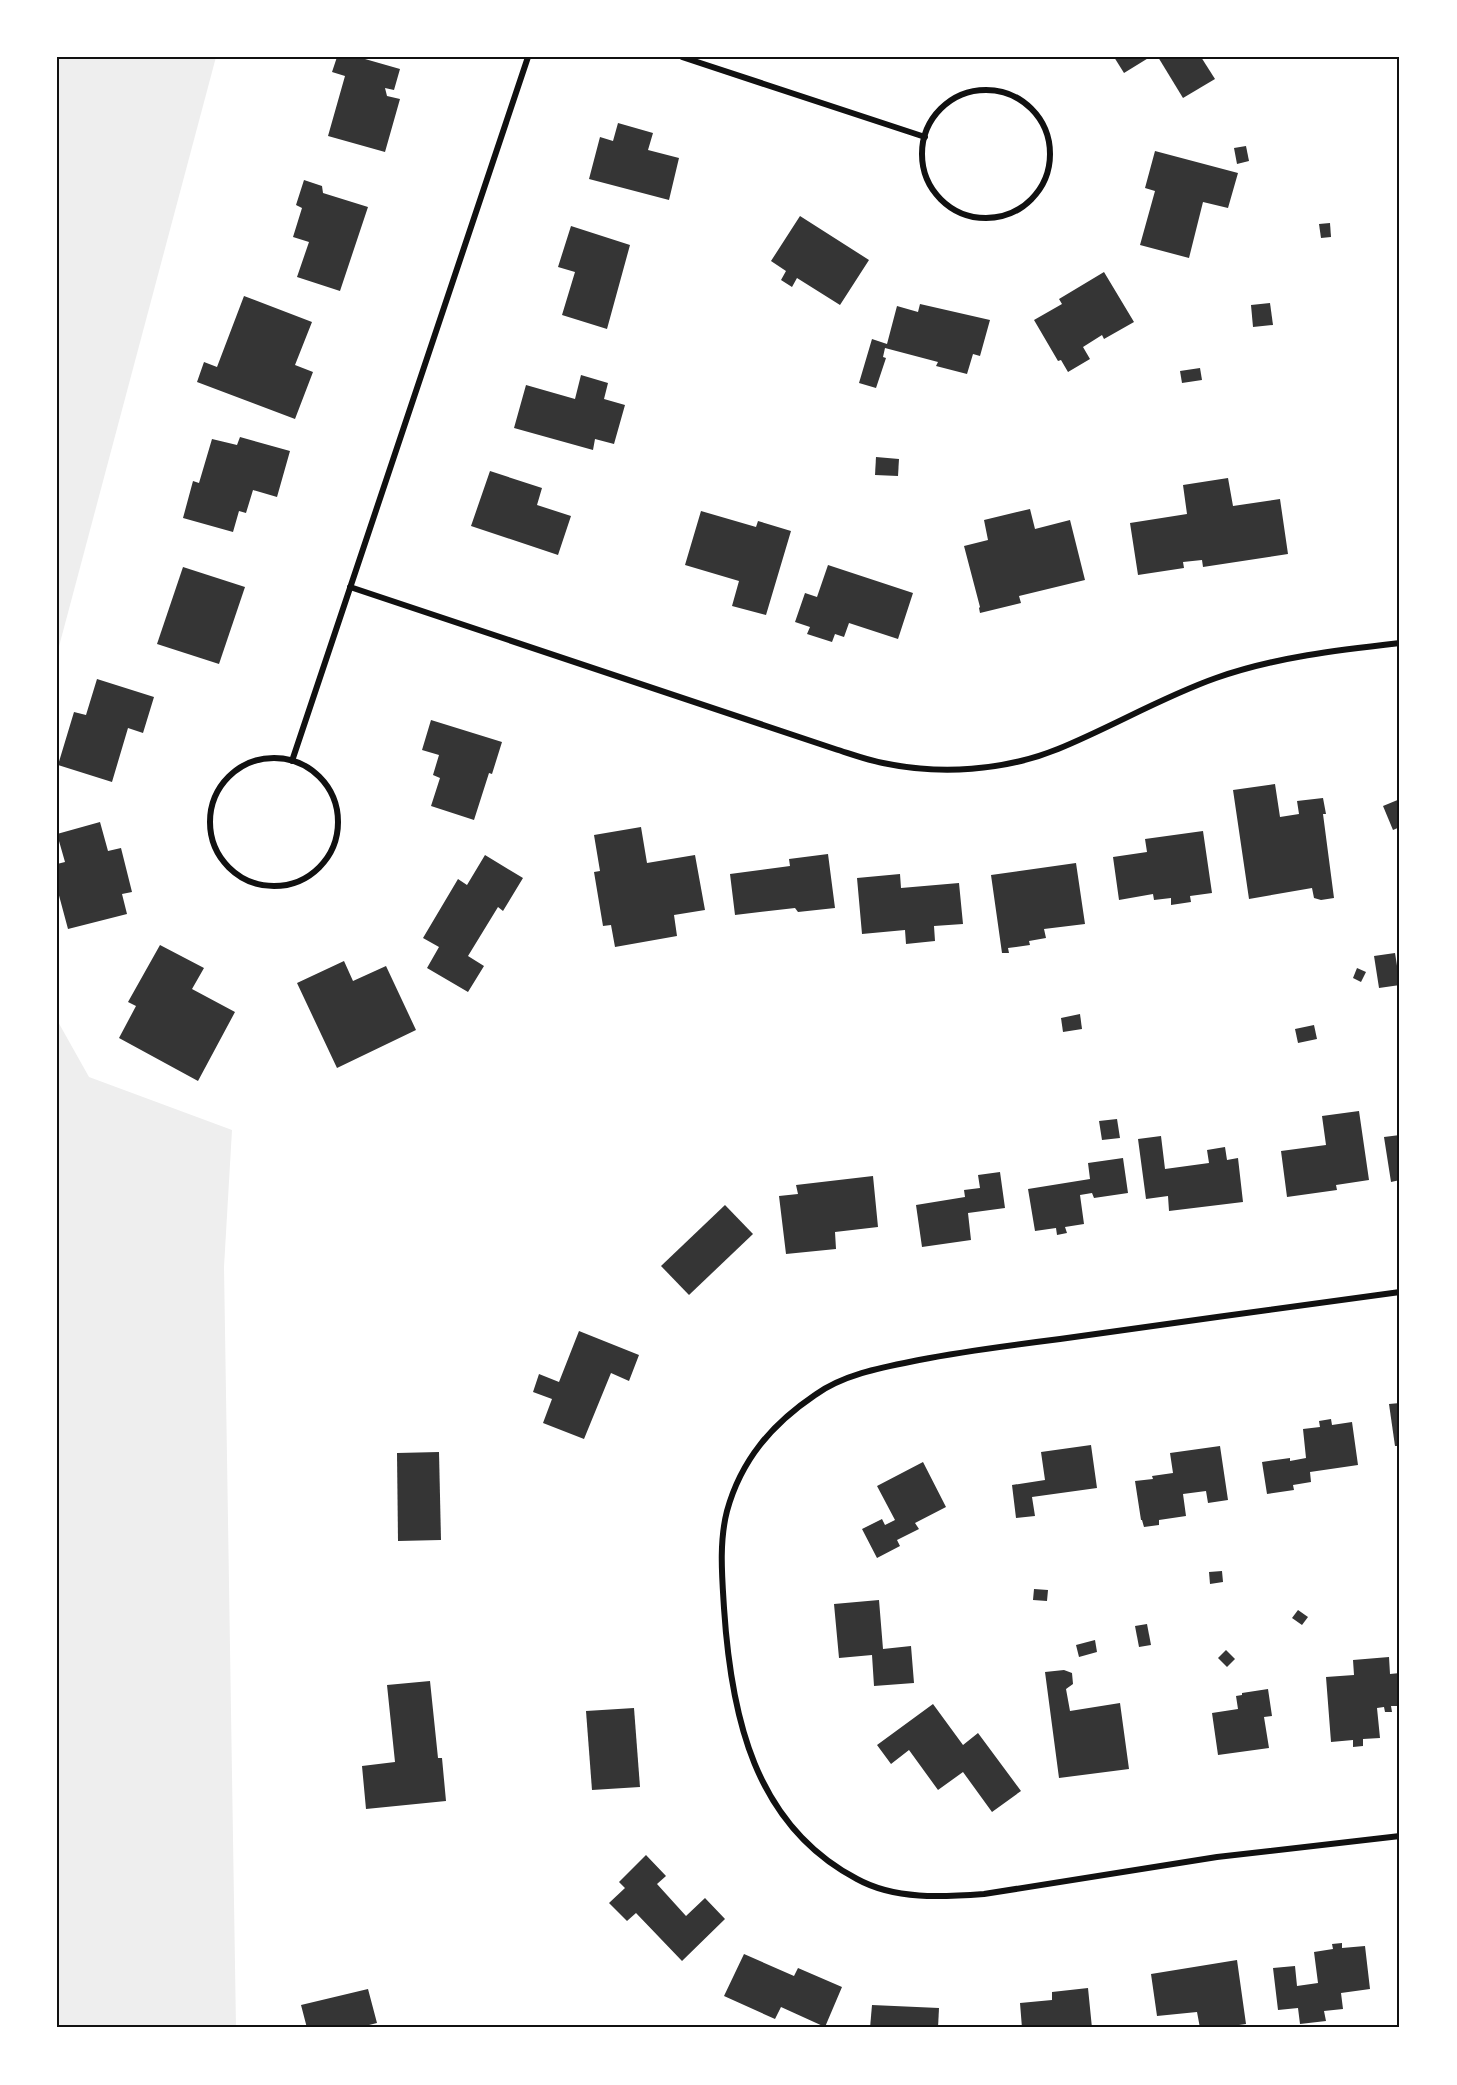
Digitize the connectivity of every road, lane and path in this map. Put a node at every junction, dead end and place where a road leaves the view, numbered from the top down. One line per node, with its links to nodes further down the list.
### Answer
1 (528, 57): 4 (street)
2 (682, 57): 3 (street)
3 (924, 137): 3 (street)
4 (350, 587): 5 (street); 6 (street)
5 (1400, 643)
6 (292, 760): 6 (street)
7 (1400, 1292): 8 (street)
8 (1400, 1836)

